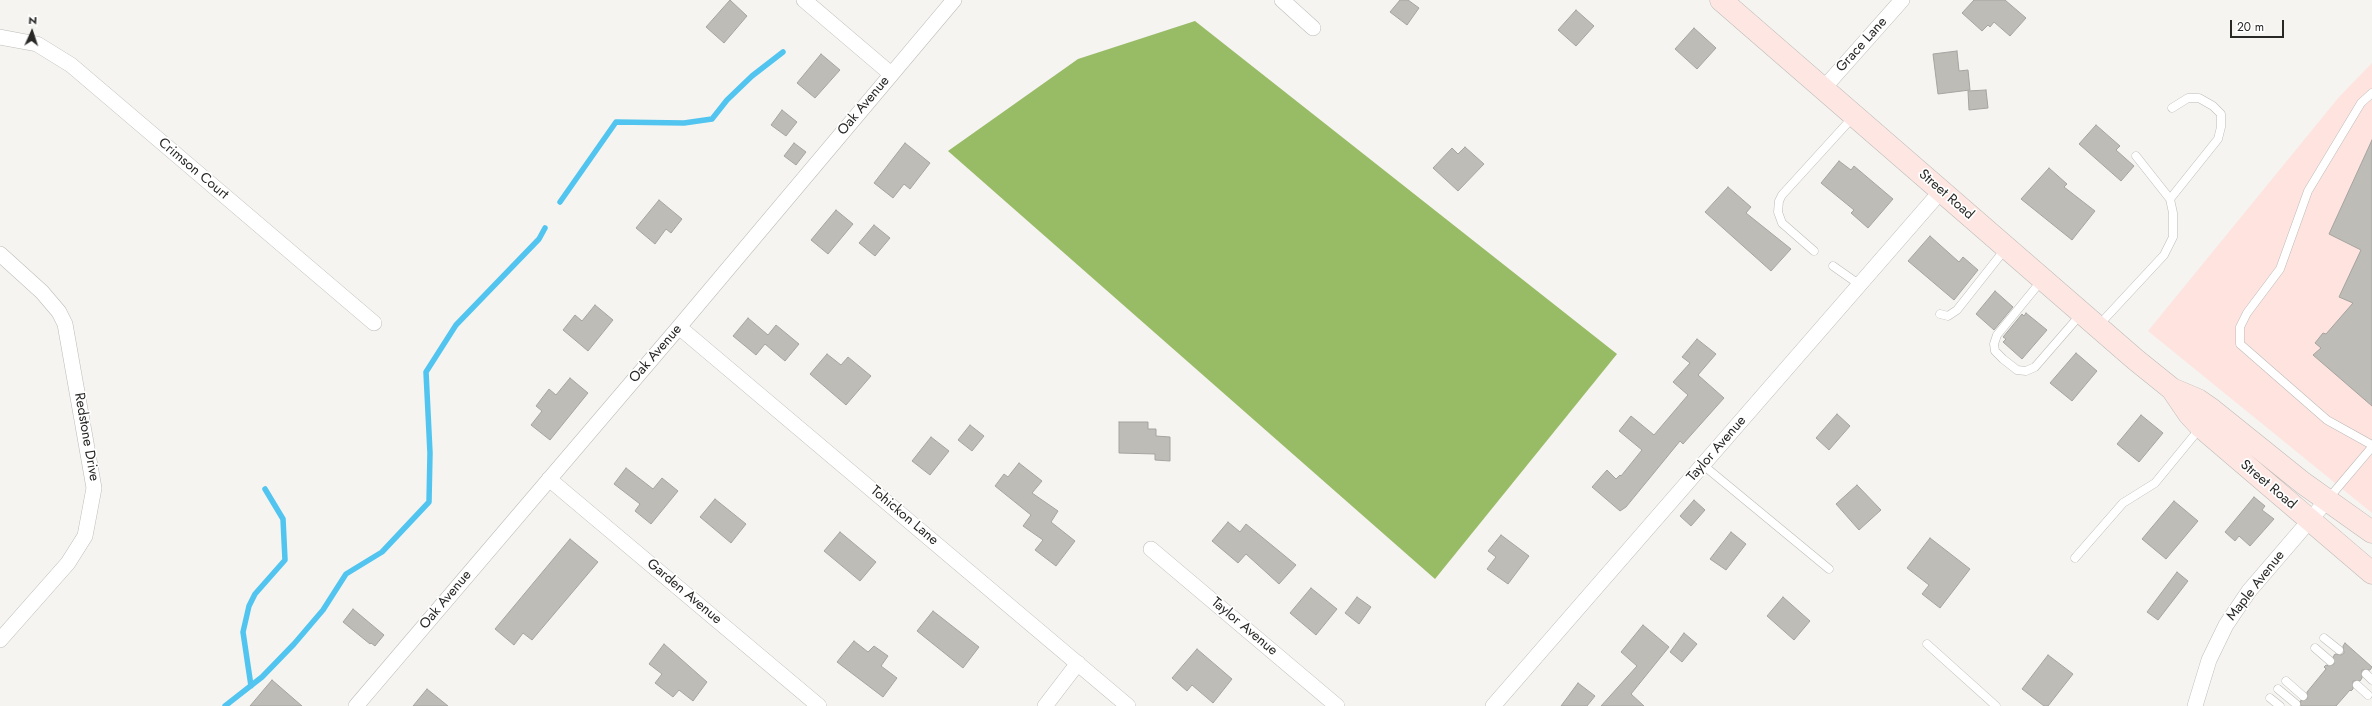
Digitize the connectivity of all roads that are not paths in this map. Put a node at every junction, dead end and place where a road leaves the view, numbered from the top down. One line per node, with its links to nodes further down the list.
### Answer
1 (804, 0): 8 (street)
2 (954, 0): 8 (street, Oak Avenue)
3 (1282, 0): 6 (street)
4 (1721, 0): 9 (main road, Street Road)
5 (1902, 0): 9 (street, Grace Lane)
6 (1313, 28)
7 (0, 36): 24 (street, Crimson Court)
8 (891, 74): 25 (street, Oak Avenue)
9 (1823, 89): 12 (main road, Street Road)
10 (2372, 93): 27 (lane)
11 (2172, 108): 15 (lane)
12 (1853, 116): 14 (main road, Street Road); 17 (lane)
13 (2136, 156): 15 (lane)
14 (1941, 191): 16 (main road, Street Road); 21 (street, Taylor Avenue)
15 (2170, 199): 23 (lane)
16 (2007, 248): 20 (main road, Street Road); 22 (lane)
17 (1814, 251)
18 (0, 254): 38 (street, Redstone Drive)
19 (1833, 266): 21 (lane)
20 (2043, 279): 23 (main road, Street Road); 23 (lane)
21 (1860, 285): 28 (street, Taylor Avenue)
22 (1940, 314)
23 (2090, 320): 26 (main road, Street Road)
24 (374, 323)
25 (679, 327): 29 (street, Oak Avenue); 43 (street, Tohickon Lane)
26 (2208, 420): 30 (main road, Street Road); 31 (main road, Street Road); 34 (lane)
27 (2372, 446): 30 (lane)
28 (1703, 465): 35 (lane); 56 (street, Taylor Avenue)
29 (549, 479): 51 (street, Oak Avenue); 52 (street, Garden Avenue)
30 (2328, 499): 31 (street, Maple Avenue); 32 (main road, Street Road)
31 (2310, 520): 36 (main road, Street Road); 58 (street, Maple Avenue)
32 (2372, 532)
33 (1151, 549): 55 (street, Taylor Avenue)
34 (2075, 558)
35 (1829, 569)
36 (2372, 573)
37 (2324, 638): 41 (lane)
38 (0, 640)
39 (1927, 644): 57 (lane)
40 (2315, 648): 42 (lane)
41 (2338, 650)
42 (2330, 661)
43 (1078, 663): 53 (street); 54 (street, Tohickon Lane)
44 (2286, 681): 48 (lane)
45 (2357, 685): 47 (lane)
46 (2278, 689): 50 (lane)
47 (2368, 695)
48 (2303, 696)
49 (2270, 698): 59 (lane)
50 (2296, 704)
51 (356, 706)
52 (819, 706)
53 (1045, 706)
54 (1128, 706)
55 (1337, 706)
56 (1493, 706)
57 (1996, 706)
58 (2195, 706)
59 (2280, 706)

